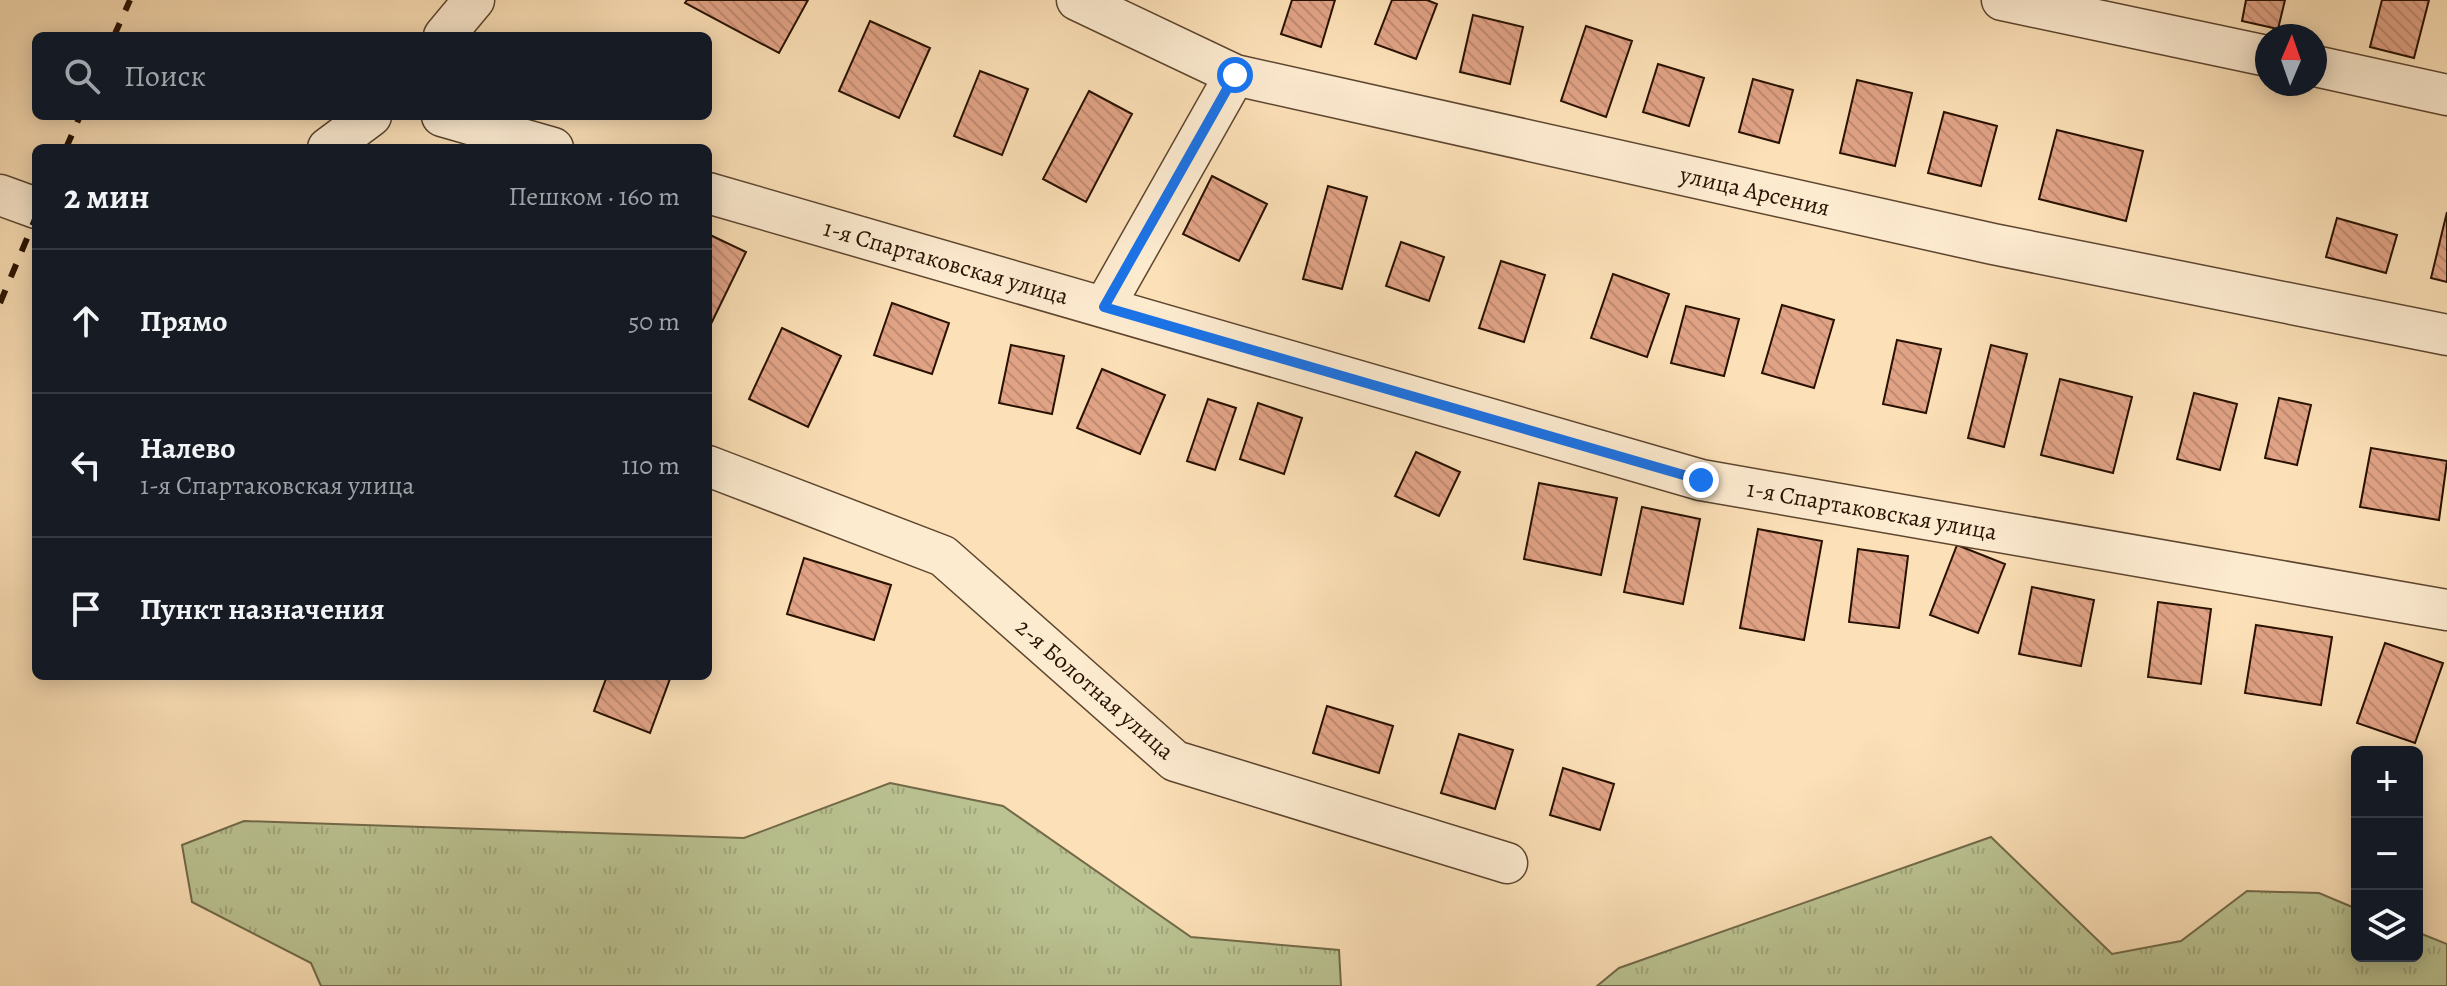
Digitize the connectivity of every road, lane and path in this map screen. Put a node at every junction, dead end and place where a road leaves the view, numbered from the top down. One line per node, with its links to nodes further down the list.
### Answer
1 (474, 0): 4 (street)
2 (1077, 0): 7 (street, улица Арсения)
3 (2002, 0): 5 (street)
4 (447, 32)
5 (2255, 53)
6 (2327, 69): 8 (street)
7 (1235, 75): 16 (street); 17 (street, улица Арсения)
8 (2447, 95)
9 (366, 120): 11 (street)
10 (456, 120): 12 (street)
11 (333, 144)
12 (539, 144)
13 (712, 194): 16 (street, 1-я Спартаковская улица)
14 (0, 195): 15 (street)
15 (32, 207)
16 (1104, 307): 19 (street, 1-я Спартаковская улица)
17 (2447, 335)
18 (712, 468): 20 (street, 2-я Болотная улица)
19 (2447, 610)
20 (1507, 863)

